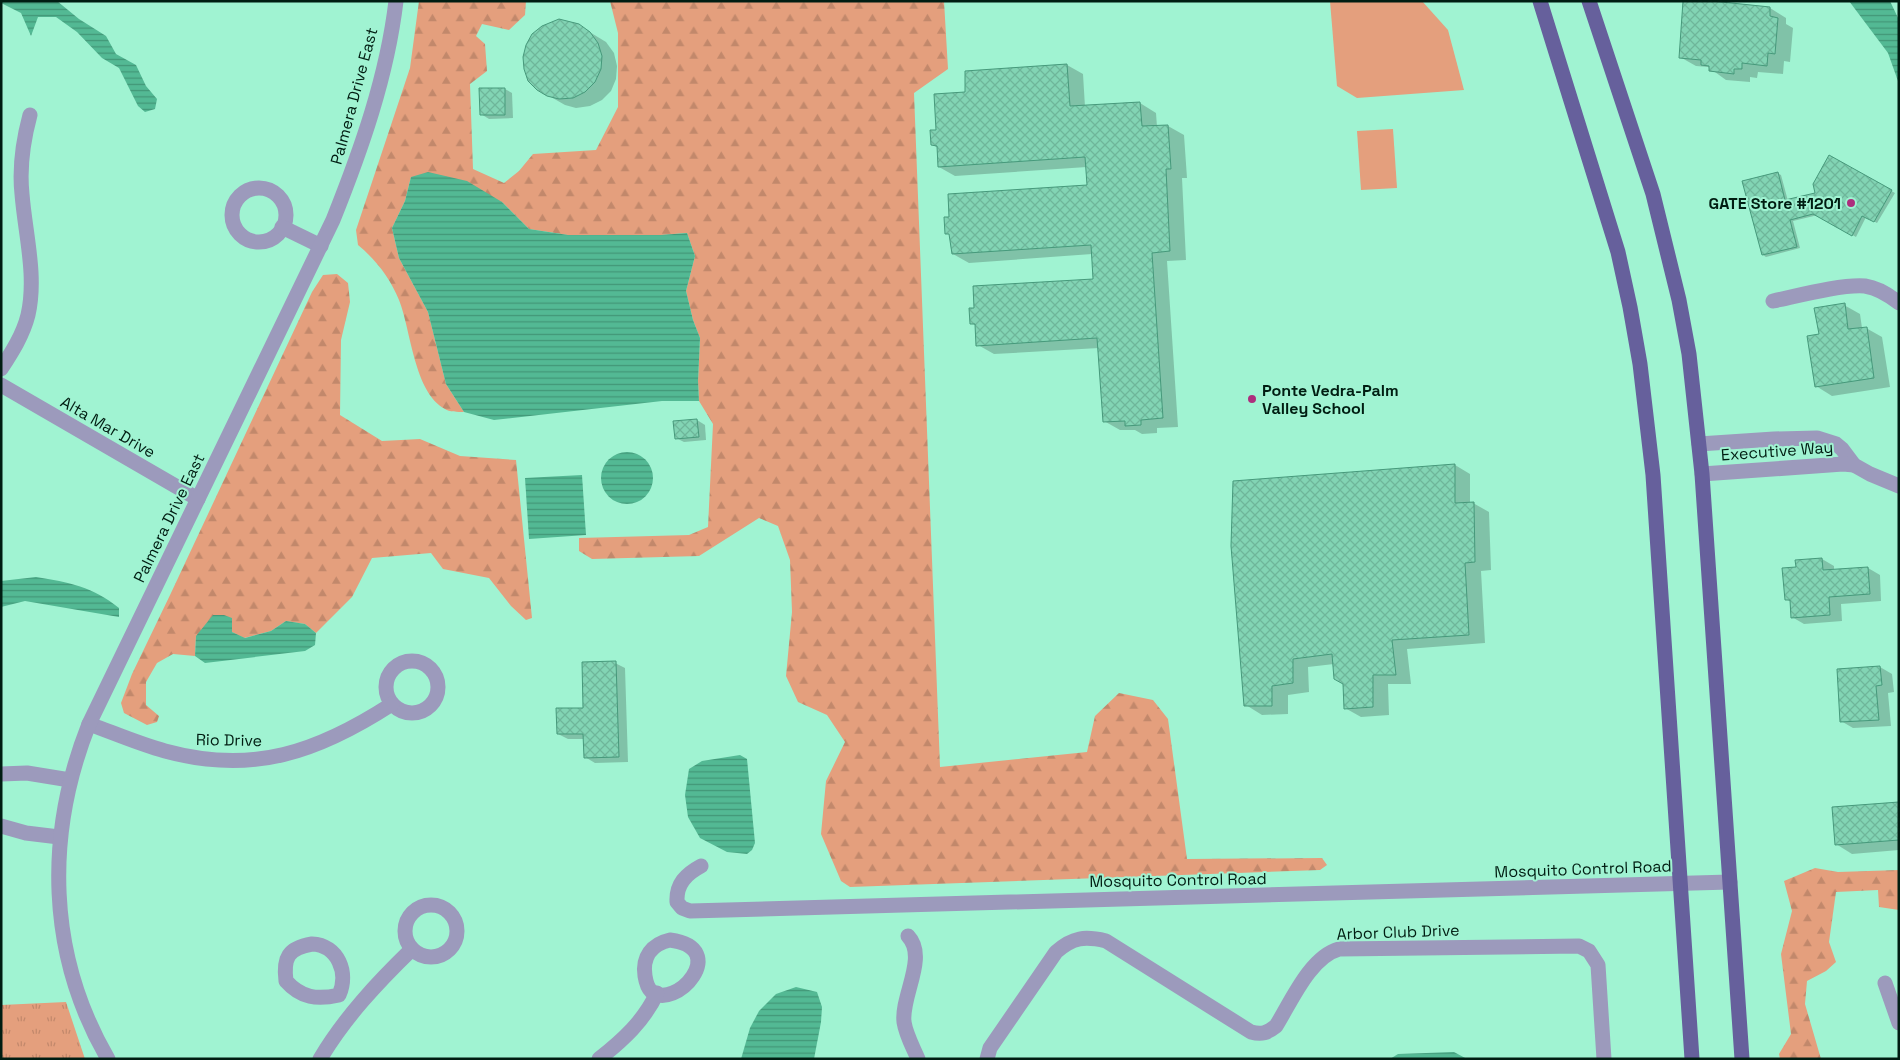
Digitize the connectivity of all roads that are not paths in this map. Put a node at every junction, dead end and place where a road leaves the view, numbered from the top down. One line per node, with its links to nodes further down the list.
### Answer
1 (396, 1): 6 (street, Palmera Drive East)
2 (1540, 1): 24 (main road)
3 (1589, 1): 11 (main road)
4 (30, 115): 9 (street)
5 (282, 227): 6 (street)
6 (321, 246): 15 (street, Palmera Drive East)
7 (1773, 301): 8 (street)
8 (1899, 303)
9 (1, 369)
10 (1, 385): 15 (street, Alta Mar Drive)
11 (1699, 444): 12 (street, Executive Way); 13 (main road)
12 (1854, 465): 13 (street, Executive Way); 14 (street, Executive Way)
13 (1702, 474): 23 (main road)
14 (1899, 486)
15 (198, 499): 17 (street, Palmera Drive East)
16 (392, 704): 17 (street, Rio Drive)
17 (89, 724): 19 (street, Palmera Drive East)
18 (1, 774): 19 (street)
19 (70, 780): 21 (street, Palmera Drive East)
20 (1, 826): 21 (street)
21 (59, 837): 32 (street, Palmera Drive East)
22 (701, 866): 24 (street, Mosquito Control Road)
23 (1730, 882): 24 (street, Mosquito Control Road); 39 (main road)
24 (1681, 883): 38 (main road)
25 (908, 936): 35 (street)
26 (412, 949): 30 (street)
27 (1885, 983): 31 (street)
28 (657, 993): 34 (street)
29 (339, 995): 30 (street)
30 (356, 1008): 33 (street)
31 (1899, 1023)
32 (108, 1059)
33 (320, 1059)
34 (599, 1059)
35 (918, 1059)
36 (987, 1059): 37 (street, Arbor Club Drive)
37 (1604, 1059)
38 (1692, 1059)
39 (1742, 1059)

